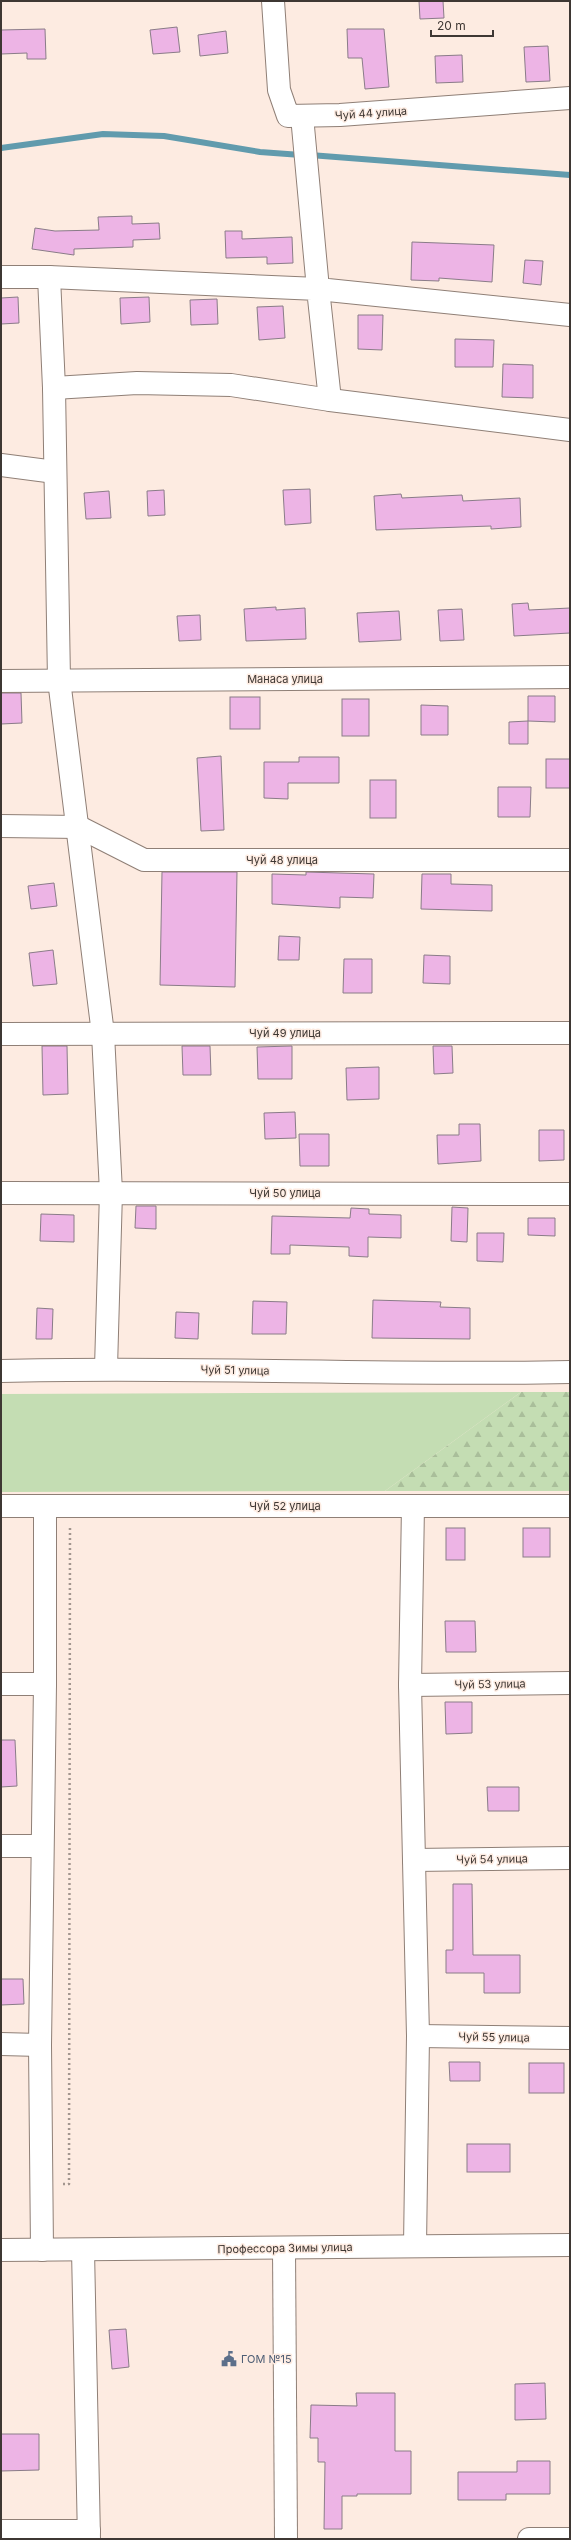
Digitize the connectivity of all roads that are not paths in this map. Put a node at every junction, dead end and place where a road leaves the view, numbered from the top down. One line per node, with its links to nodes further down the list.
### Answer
1 (273, 1): 3 (street, Чуй 44 улица)
2 (570, 98): 3 (street, Чуй 44 улица)
3 (302, 116): 6 (street)
4 (1, 277): 5 (street)
5 (49, 277): 6 (street); 8 (street)
6 (318, 289): 7 (street); 9 (street)
7 (570, 315)
8 (54, 388): 9 (street); 12 (street)
9 (330, 400): 10 (street)
10 (570, 430)
11 (1, 465): 12 (street)
12 (55, 472): 14 (street)
13 (570, 677): 14 (street, Манаса улица)
14 (59, 680): 15 (street, Манаса улица); 17 (street)
15 (1, 681)
16 (1, 826): 17 (street, Чуй 48 улица)
17 (79, 827): 18 (street, Чуй 48 улица); 21 (street)
18 (570, 860)
19 (570, 1033): 21 (street, Чуй 49 улица)
20 (1, 1034): 21 (street, Чуй 49 улица)
21 (103, 1034): 22 (street)
22 (111, 1192): 23 (street, Чуй 50 улица); 24 (street, Чуй 50 улица); 25 (street)
23 (1, 1193)
24 (570, 1194)
25 (106, 1368): 26 (street, Чуй 51 улица); 27 (street, Чуй 51 улица)
26 (1, 1371)
27 (570, 1372)
28 (1, 1506): 29 (street, Чуй 52 улица)
29 (45, 1506): 30 (street, Чуй 52 улица); 34 (street)
30 (413, 1506): 31 (street, Чуй 52 улица); 35 (street)
31 (570, 1506)
32 (570, 1683): 35 (street, Чуй 53 улица)
33 (1, 1684): 34 (street)
34 (45, 1684): 37 (street)
35 (410, 1685): 39 (street)
36 (1, 1846): 37 (street)
37 (41, 1846): 43 (street)
38 (570, 1858): 39 (street, Чуй 54 улица)
39 (414, 1860): 40 (street)
40 (418, 2036): 41 (street, Чуй 55 улица); 45 (street)
41 (570, 2038)
42 (1, 2044): 43 (street)
43 (40, 2045): 48 (street)
44 (570, 2245): 45 (street, Профессора Зимы улица)
45 (415, 2246): 46 (street, Профессора Зимы улица)
46 (284, 2248): 49 (street, Профессора Зимы улица); 52 (street)
47 (1, 2250): 48 (street, Профессора Зимы улица)
48 (42, 2250): 49 (street, Профессора Зимы улица)
49 (83, 2250): 51 (street)
50 (1, 2531): 51 (street)
51 (89, 2535)
52 (286, 2539)
53 (529, 2539): 54 (street)
54 (570, 2539)

